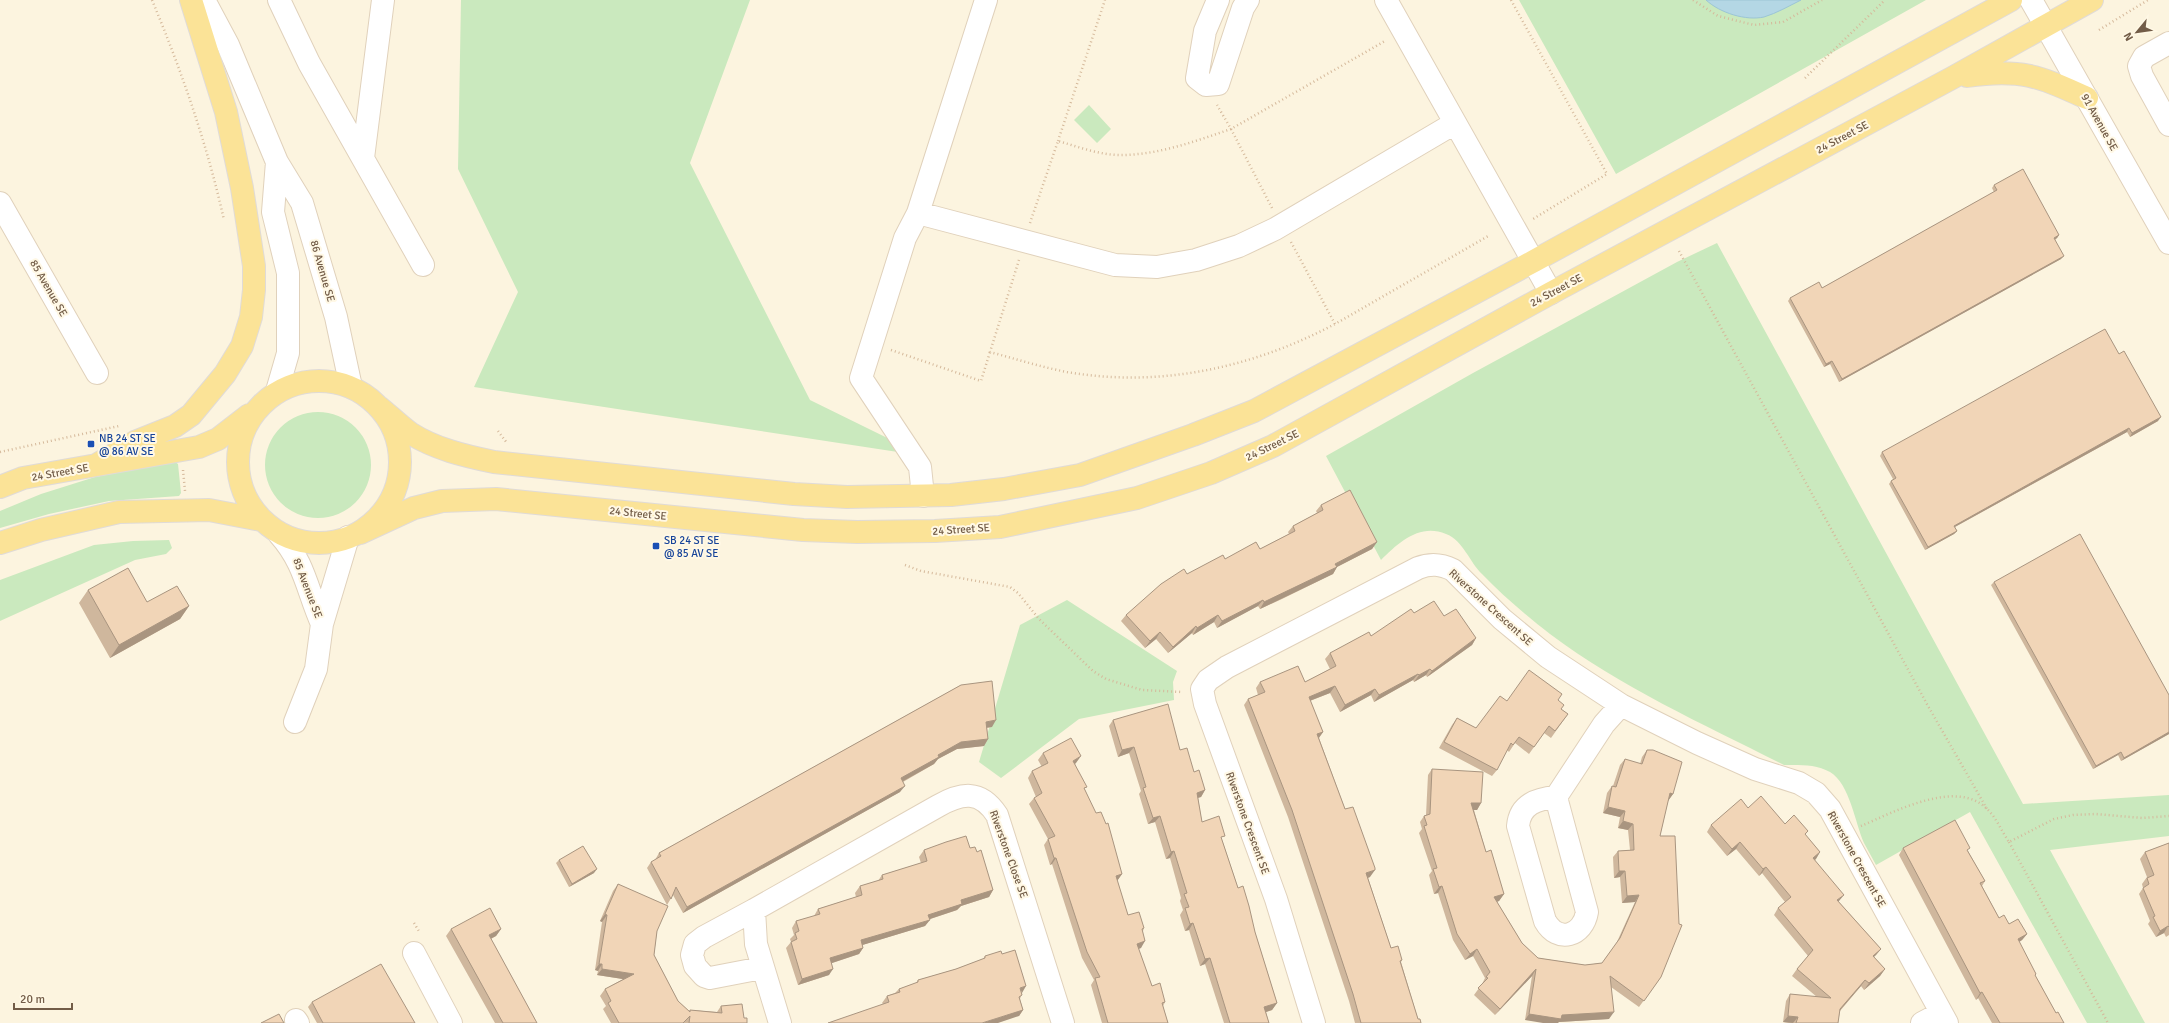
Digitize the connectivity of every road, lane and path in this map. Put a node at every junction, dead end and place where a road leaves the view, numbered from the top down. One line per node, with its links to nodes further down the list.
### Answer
1 (152, 0): 38 (path)
2 (191, 0): 56 (main road)
3 (204, 0): 32 (street, 86 Avenue SE)
4 (279, 0): 31 (street)
5 (383, 0): 31 (street)
6 (986, 0): 34 (street)
7 (1105, 0): 30 (path)
8 (1218, 0): 25 (street)
9 (1248, 0): 25 (street)
10 (1386, 0): 21 (street)
11 (1511, 0): 35 (path)
12 (1693, 0): 13 (path)
13 (1822, 0)
14 (1885, 0): 23 (path)
15 (2011, 0): 43 (main road)
16 (2031, 0): 19 (street, 91 Avenue SE)
17 (2092, 0): 19 (main road, 24 Street SE)
18 (2148, 0): 20 (path)
19 (2046, 26): 24 (main road, 24 Street SE); 26 (street, 91 Avenue SE)
20 (2099, 30)
21 (1403, 31): 27 (street); 29 (path)
22 (2168, 45): 28 (street)
23 (1805, 78)
24 (1952, 78): 26 (main road); 45 (main road, 24 Street SE)
25 (1206, 85): 29 (path)
26 (2087, 98): 40 (street, 91 Avenue SE)
27 (1455, 123): 36 (street); 43 (street)
28 (2169, 125)
29 (1230, 129): 30 (path); 36 (path)
30 (1058, 141): 37 (path)
31 (363, 158): 44 (street)
32 (277, 162): 50 (street, 86 Avenue SE); 51 (street, 86 Avenue SE)
33 (0, 203): 49 (street, 85 Avenue SE)
34 (918, 214): 36 (street); 47 (street)
35 (1532, 221)
36 (1281, 225): 46 (path)
37 (1029, 226)
38 (226, 228)
39 (1490, 235): 46 (path)
40 (2169, 243)
41 (1680, 251): 71 (path)
42 (1018, 261): 48 (path)
43 (1534, 261): 45 (street); 59 (main road)
44 (423, 265)
45 (1551, 293): 63 (main road, 24 Street SE)
46 (1335, 324): 48 (path)
47 (872, 343): 48 (path); 59 (street)
48 (990, 352)
49 (97, 373)
50 (351, 387): 51 (main road, 24 Street SE); 52 (main road, 24 Street SE)
51 (277, 391): 53 (main road, 24 Street SE)
52 (379, 407): 59 (main road); 63 (main road)
53 (253, 412): 56 (main road, 24 Street SE); 61 (main road)
54 (123, 426): 55 (path)
55 (0, 452)
56 (96, 465): 58 (main road, 24 Street SE)
57 (183, 468): 60 (path)
58 (0, 487)
59 (923, 496)
60 (186, 497)
61 (261, 520): 62 (main road, 24 Street SE); 64 (main road)
62 (279, 534): 63 (main road, 24 Street SE); 66 (street, 85 Avenue SE)
63 (354, 535): 66 (street, 85 Avenue SE)
64 (0, 543)
65 (905, 565): 67 (path)
66 (322, 624): 69 (street, 85 Avenue SE)
67 (1202, 689): 68 (street, Riverstone Crescent SE); 83 (street, Riverstone Crescent SE)
68 (1621, 705): 70 (street); 73 (street, Riverstone Crescent SE)
69 (295, 722)
70 (1556, 797): 70 (street)
71 (1988, 809): 73 (path); 74 (path)
72 (2169, 816): 74 (path)
73 (1843, 833): 79 (street, Riverstone Crescent SE)
74 (2009, 842): 85 (path)
75 (754, 910): 78 (street); 78 (street, Riverstone Close SE); 82 (street, Riverstone Close SE)
76 (414, 923): 77 (path)
77 (418, 945): 80 (street)
78 (762, 968): 81 (street)
79 (1944, 1018): 84 (street)
80 (451, 1023)
81 (780, 1023)
82 (1063, 1023)
83 (1314, 1023)
84 (1922, 1023)
85 (2108, 1023)

